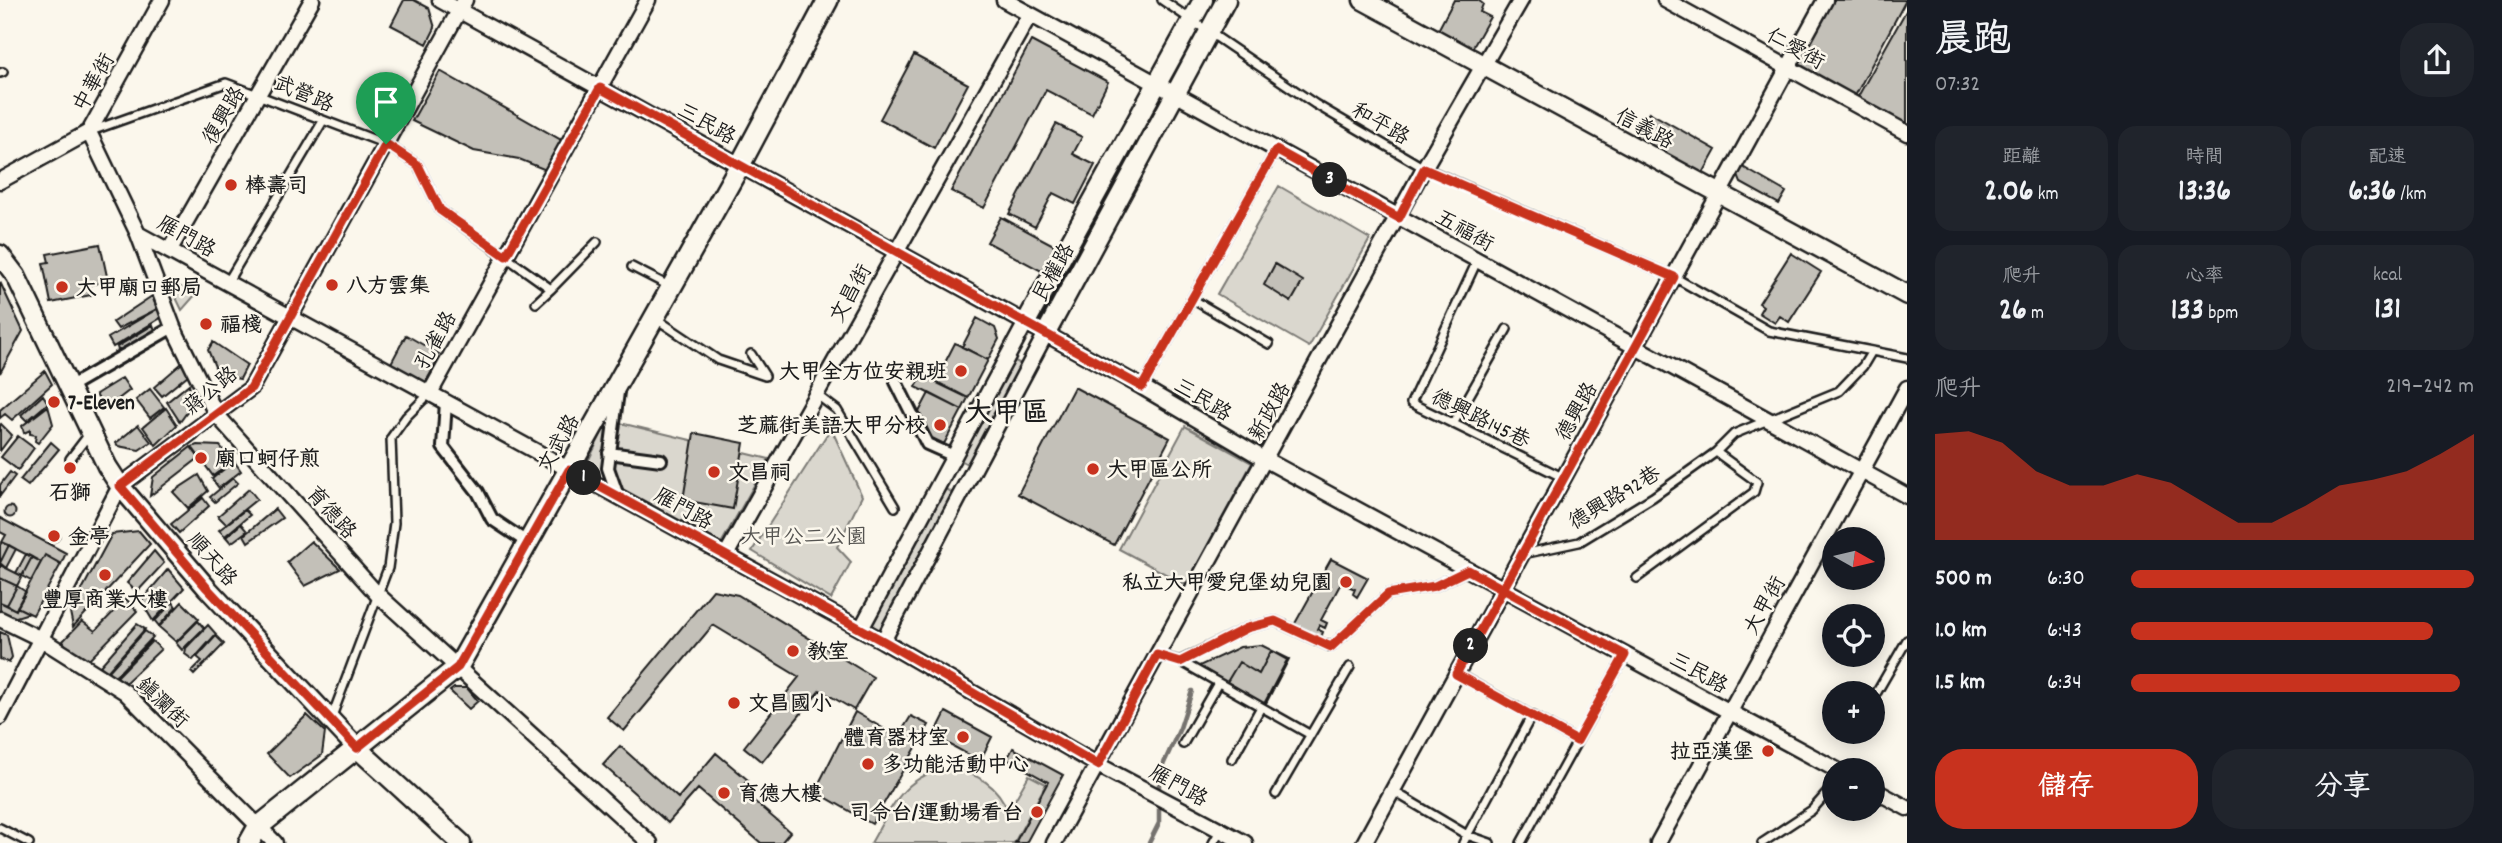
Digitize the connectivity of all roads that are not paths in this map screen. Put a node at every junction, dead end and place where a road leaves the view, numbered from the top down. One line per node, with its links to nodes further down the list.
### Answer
1 (162, 0): 25 (street, 中華街)
2 (312, 0): 22 (street, 復興路)
3 (440, 0): 14 (street, 三民路)
4 (648, 0): 21 (street, 孔雀路)
5 (828, 0): 29 (main road, 文武路)
6 (1004, 0): 15 (street, 五福街)
7 (1161, 0): 16 (lane, 和平路)
8 (1203, 0): 16 (street, 民權路)
9 (1226, 0): 17 (street, 民權路)
10 (1363, 0): 18 (street, 信義路)
11 (1521, 0): 18 (street, 新政路)
12 (1665, 0): 19 (street, 仁愛街)
13 (1825, 0): 19 (street, 德興路)
14 (462, 5): 21 (street, 三民路); 27 (street, 蔣公路)
15 (1030, 14): 20 (street, 五福街); 37 (street, 文昌街)
16 (1192, 19): 17 (lane, 和平路); 20 (street, 民權路)
17 (1210, 30): 23 (street, 民權路); 30 (lane, 和平路)
18 (1483, 66): 30 (street, 新政路); 32 (street, 信義路)
19 (1788, 68): 26 (street, 仁愛街); 32 (street, 德興路)
20 (1157, 84): 23 (street, 五福街); 51 (street, 民權路)
21 (600, 88): 29 (street, 三民路); 39 (street, 孔雀路)
22 (260, 94): 24 (lane, 武營路); 25 (lane, 武營路); 36 (street, 復興路)
23 (1175, 94): 28 (street, 五福街); 54 (street, 民權路)
24 (323, 121): 27 (lane, 武營路); 43 (lane)
25 (89, 132): 31 (street, 中華街); 34 (street, 育德路)
26 (1907, 133)
27 (386, 144): 39 (lane, 武營路); 49 (street, 蔣公路)
28 (1276, 150): 33 (street, 五福街); 47 (lane)
29 (740, 165): 37 (street, 三民路); 44 (main road, 文武路)
30 (1424, 169): 33 (street, 新政路); 42 (lane, 和平路)
31 (0, 181)
32 (1719, 193): 42 (street, 德興路); 46 (street, 信義路)
33 (1399, 218): 40 (street, 五福街); 76 (street, 新政路)
34 (138, 234): 36 (street, 雁門路); 52 (street, 育德路)
35 (597, 242): 45 (lane)
36 (169, 251): 43 (street, 雁門路)
37 (897, 253): 51 (street, 三民路); 66 (street, 文昌街)
38 (0, 255): 62 (street, 順天路)
39 (506, 256): 45 (lane, 武營路); 65 (street, 孔雀路)
40 (1477, 261): 56 (street, 五福街); 70 (lane, 德興路145巷)
41 (632, 267): 44 (lane)
42 (1674, 277): 56 (street, 德興路); 57 (lane, 和平路)
43 (228, 283): 49 (street, 雁門路)
44 (671, 287): 50 (main road, 文武路)
45 (551, 289): 48 (lane)
46 (1907, 295)
47 (1192, 299): 55 (lane); 63 (lane)
48 (536, 303)
49 (290, 317): 65 (street, 雁門路); 68 (street, 蔣公路)
50 (654, 317): 58 (lane); 60 (main road, 文武路)
51 (1025, 324): 54 (street, 三民路); 77 (street, 民權路)
52 (173, 327): 62 (street); 68 (street, 育德路)
53 (1507, 329): 70 (lane)
54 (1045, 335): 63 (street, 三民路); 81 (street, 民權路)
55 (1269, 344)
56 (1635, 347): 69 (street, 五福街); 80 (street, 德興路)
57 (1872, 351): 59 (lane, 和平路); 69 (lane, 德興路92巷)
58 (751, 354)
59 (1907, 358)
60 (620, 380): 73 (street); 78 (main road, 文武路)
61 (896, 382): 77 (street)
62 (69, 387): 71 (street, 順天路)
63 (1142, 387): 76 (street, 三民路)
64 (1907, 387): 79 (street, 大甲街)
65 (430, 393): 67 (street, 雁門路); 92 (lane, 孔雀路)
66 (817, 395): 85 (lane); 88 (street, 文昌街)
67 (446, 402): 78 (street, 雁門路); 86 (street)
68 (216, 414): 82 (street, 蔣公路); 92 (street, 育德路)
69 (1766, 419): 72 (lane, 德興路92巷); 79 (street, 五福街)
70 (1453, 424): 80 (lane, 德興路145巷)
71 (90, 433): 74 (lane); 82 (street, 順天路)
72 (1716, 452): 87 (lane, 德興路92巷); 90 (lane)
73 (609, 453): 75 (street); 83 (street)
74 (70, 458)
75 (661, 460)
76 (1266, 460): 89 (street, 三民路); 98 (street, 新政路)
77 (948, 467): 81 (street); 94 (street, 民權路)
78 (569, 470): 83 (street, 雁門路); 86 (main road, 文武路)
79 (1861, 471): 84 (street, 五福街); 107 (street, 大甲街)
80 (1564, 478): 87 (street, 德興路)
81 (967, 482): 97 (street, 民權路)
82 (120, 486): 95 (street, 蔣公路); 110 (street, 順天路)
83 (618, 496): 88 (street, 雁門路)
84 (1907, 496)
85 (895, 507)
86 (528, 544): 101 (main road, 文武路)
87 (1522, 554): 91 (street, 德興路)
88 (726, 555): 94 (street, 雁門路)
89 (1468, 570): 91 (street, 三民路); 100 (lane)
90 (1637, 578)
91 (1503, 589): 99 (street, 三民路); 103 (street, 德興路)
92 (377, 594): 101 (street, 育德路); 110 (lane, 孔雀路)
93 (0, 619): 95 (street, 鎮瀾街)
94 (861, 629): 97 (street, 雁門路)
95 (41, 639): 109 (street, 蔣公路); 124 (street, 鎮瀾街)
96 (1907, 640): 104 (lane)
97 (883, 641): 117 (street, 雁門路)
98 (1157, 655): 100 (lane); 117 (street, 新政路)
99 (1625, 655): 107 (street, 三民路); 112 (lane)
100 (1180, 662): 105 (lane)
101 (458, 667): 114 (main road, 文武路); 130 (street, 育德路)
102 (1350, 667): 111 (lane)
103 (1456, 674): 108 (lane); 118 (street, 德興路)
104 (1883, 681)
105 (1217, 683): 106 (lane); 113 (lane)
106 (1261, 707): 111 (lane); 115 (lane)
107 (1729, 712): 116 (street, 三民路); 137 (street, 大甲街)
108 (1532, 715): 112 (lane); 125 (lane)
109 (0, 717)
110 (331, 719): 114 (street, 順天路)
111 (1309, 734): 119 (lane)
112 (1577, 741): 136 (lane)
113 (1183, 744)
114 (357, 748): 124 (main road, 文武路); 129 (street, 順天路)
115 (1232, 759)
116 (1822, 762)
117 (1098, 765): 126 (street, 雁門路); 131 (street, 新政路)
118 (1392, 791): 125 (lane); 133 (street, 德興路)
119 (1276, 794)
120 (1885, 796): 122 (street)
121 (1822, 799): 138 (lane)
122 (1907, 808)
123 (0, 828): 127 (lane)
124 (253, 835): 128 (street, 鎮瀾街)
125 (1467, 835): 134 (lane); 135 (lane)
126 (1216, 837): 132 (street, 雁門路)
127 (29, 843)
128 (275, 843)
129 (461, 843)
130 (650, 843)
131 (1054, 843)
132 (1245, 843)
133 (1364, 843)
134 (1463, 843)
135 (1490, 843)
136 (1521, 843)
137 (1658, 843)
138 (1762, 843)

